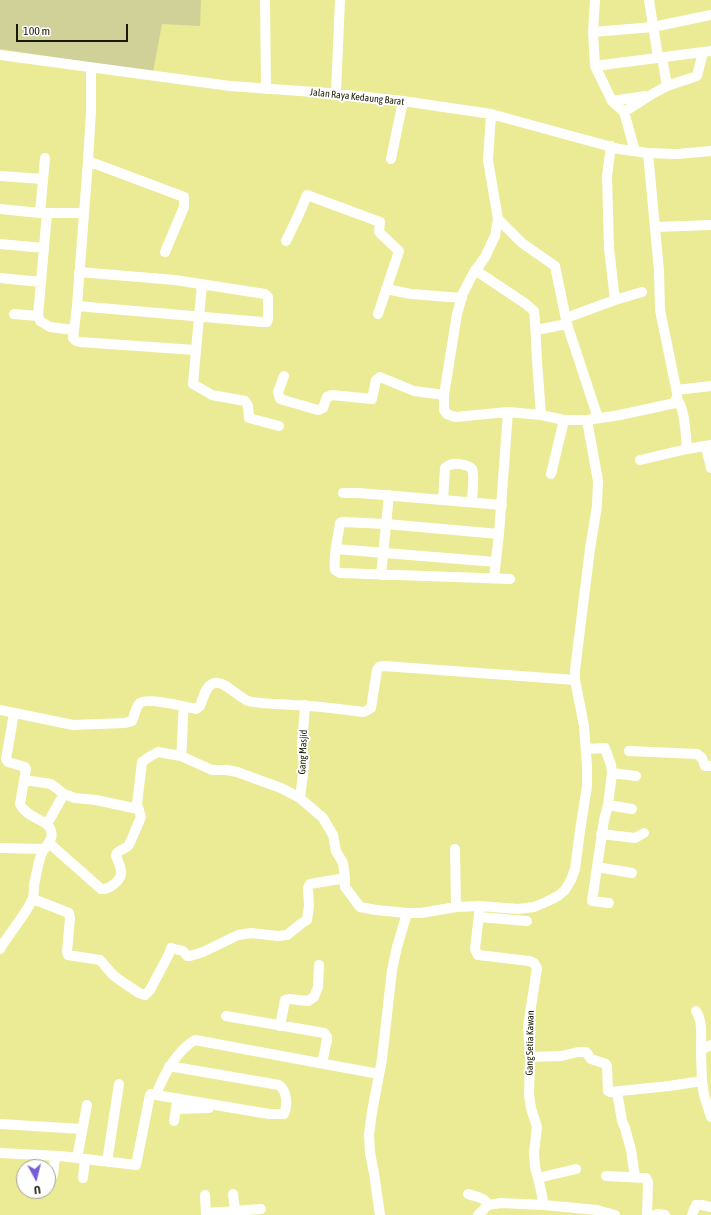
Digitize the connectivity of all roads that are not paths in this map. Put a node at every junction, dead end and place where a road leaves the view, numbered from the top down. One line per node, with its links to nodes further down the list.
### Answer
1 (265, 0): 14 (street)
2 (340, 0): 15 (street)
3 (595, 0): 7 (street)
4 (649, 0): 6 (street)
5 (711, 15): 6 (street)
6 (653, 27): 7 (street); 10 (street)
7 (592, 32): 11 (street)
8 (707, 51): 10 (street); 13 (street)
9 (0, 55): 12 (street, Jalan Raya Kedaung Barat)
10 (660, 57): 11 (street); 13 (street)
11 (595, 66): 18 (street)
12 (91, 68): 14 (street, Jalan Raya Kedaung Barat); 28 (street)
13 (667, 86): 16 (street)
14 (266, 89): 15 (street, Jalan Raya Kedaung Barat)
15 (336, 94): 17 (street, Jalan Raya Kedaung Barat)
16 (649, 96): 18 (street); 19 (street)
17 (403, 101): 20 (street, Jalan Raya Kedaung Barat); 27 (street)
18 (612, 101): 19 (street)
19 (624, 112): 21 (street)
20 (491, 114): 22 (street, Jalan Raya Kedaung Barat); 34 (street)
21 (628, 130): 22 (street); 23 (street)
22 (615, 147): 23 (street, Jalan Raya Kedaung Barat); 49 (street)
23 (635, 151): 25 (street, Jalan Raya Kedaung Barat)
24 (711, 151): 25 (street, Jalan Raya Kedaung Barat)
25 (648, 153): 36 (street)
26 (45, 158): 30 (street)
27 (391, 159)
28 (88, 160): 33 (street); 40 (street)
29 (0, 176): 30 (street)
30 (43, 179): 32 (street)
31 (0, 210): 32 (street)
32 (44, 213): 33 (street); 39 (street)
33 (84, 213): 42 (street)
34 (498, 219): 41 (street); 55 (street)
35 (711, 225): 36 (street)
36 (655, 227): 61 (street)
37 (286, 241): 46 (street)
38 (0, 244): 39 (street)
39 (44, 248): 44 (street)
40 (165, 252)
41 (475, 270): 48 (street); 57 (street)
42 (80, 272): 45 (street); 50 (street)
43 (0, 278): 44 (street)
44 (41, 282): 53 (street)
45 (202, 284): 54 (street); 54 (street)
46 (386, 289): 48 (street); 52 (street)
47 (642, 292): 49 (street)
48 (462, 298): 62 (street)
49 (615, 300): 55 (street)
50 (77, 306): 54 (street); 56 (street)
51 (14, 314): 53 (street)
52 (378, 314)
53 (38, 316): 56 (street)
54 (198, 316): 58 (street)
55 (567, 321): 57 (street); 65 (street)
56 (74, 330): 58 (street)
57 (536, 330): 64 (street)
58 (196, 350): 68 (street)
59 (284, 376): 62 (street)
60 (711, 386): 61 (street)
61 (677, 394): 65 (street); 70 (street)
62 (444, 395): 63 (street)
63 (508, 412): 64 (street); 78 (street)
64 (541, 415): 66 (street)
65 (598, 418): 67 (street)
66 (564, 420): 67 (street); 73 (street)
67 (587, 420): 87 (street)
68 (279, 426)
69 (708, 446): 70 (street); 72 (street)
70 (687, 449): 71 (street)
71 (640, 460)
72 (711, 468)
73 (551, 474)
74 (343, 492): 75 (street)
75 (389, 495): 76 (street); 79 (street)
76 (443, 500): 77 (street); 77 (street)
77 (472, 502): 78 (street)
78 (502, 505): 80 (street)
79 (386, 524): 80 (street); 81 (street); 82 (street)
80 (499, 534): 83 (street)
81 (336, 549): 82 (street); 84 (street)
82 (384, 552): 83 (street); 84 (street)
83 (496, 562): 85 (street)
84 (381, 575): 85 (street)
85 (494, 578): 86 (street)
86 (510, 579)
87 (575, 680): 88 (street); 92 (street)
88 (305, 705): 89 (street); 101 (street, Gang Masjid)
89 (184, 707): 91 (street); 94 (street)
90 (0, 710): 91 (street)
91 (14, 713): 95 (street)
92 (586, 749): 97 (street); 117 (street)
93 (629, 750): 96 (street)
94 (181, 756): 101 (street); 103 (street)
95 (3, 759): 99 (street)
96 (711, 766)
97 (612, 773): 98 (street); 102 (street)
98 (636, 776)
99 (24, 780): 100 (street); 105 (street)
100 (64, 794): 103 (street); 105 (street)
101 (300, 798): 113 (street)
102 (608, 805): 104 (street); 107 (street)
103 (138, 808): 108 (street)
104 (632, 809)
105 (47, 824): 108 (street)
106 (644, 833): 107 (street)
107 (602, 834): 111 (street)
108 (46, 846): 109 (street); 114 (street)
109 (0, 848)
110 (455, 849): 116 (street)
111 (597, 868): 112 (street); 115 (street)
112 (632, 873)
113 (346, 878): 114 (street); 118 (street)
114 (33, 899): 120 (street)
115 (609, 903)
116 (456, 907): 117 (street); 118 (street)
117 (479, 912): 119 (street); 121 (street)
118 (407, 913): 132 (street)
119 (527, 921)
120 (0, 949)
121 (476, 949): 122 (street); 129 (street, Gang Setia Kawan)
122 (524, 955)
123 (319, 965): 126 (street)
124 (696, 1011): 128 (street)
125 (226, 1016): 126 (street)
126 (280, 1026): 130 (street)
127 (711, 1045): 128 (street)
128 (701, 1050): 133 (street)
129 (530, 1057): 135 (street); 154 (street, Gang Setia Kawan)
130 (322, 1063): 131 (street); 132 (street)
131 (169, 1066): 136 (street); 139 (street)
132 (379, 1074): 166 (street)
133 (702, 1081): 135 (street); 141 (street)
134 (120, 1084): 149 (street)
135 (617, 1092): 152 (street)
136 (156, 1095): 137 (street); 149 (street)
137 (178, 1098): 139 (street); 140 (street)
138 (87, 1105): 144 (street)
139 (233, 1107): 140 (street)
140 (176, 1108): 142 (street)
141 (711, 1117)
142 (174, 1121)
143 (0, 1124): 144 (street)
144 (82, 1129): 147 (street)
145 (0, 1153): 146 (street)
146 (56, 1156): 147 (street); 148 (street)
147 (81, 1158): 149 (street); 153 (street)
148 (56, 1159)
149 (107, 1162)
150 (576, 1169): 154 (street)
151 (606, 1176): 152 (street)
152 (635, 1177): 169 (street)
153 (83, 1178)
154 (538, 1178): 159 (street, Gang Setia Kawan)
155 (233, 1194): 163 (street)
156 (468, 1194): 158 (street)
157 (205, 1195): 165 (street)
158 (488, 1205): 162 (street); 167 (street)
159 (544, 1205): 162 (street); 164 (street)
160 (711, 1207): 172 (street)
161 (261, 1209): 163 (street)
162 (532, 1210)
163 (235, 1211): 165 (street)
164 (567, 1211): 168 (street)
165 (206, 1214)
166 (380, 1215)
167 (478, 1215)
168 (615, 1215)
169 (647, 1215)
170 (655, 1215): 171 (street)
171 (665, 1215)
172 (692, 1215)

